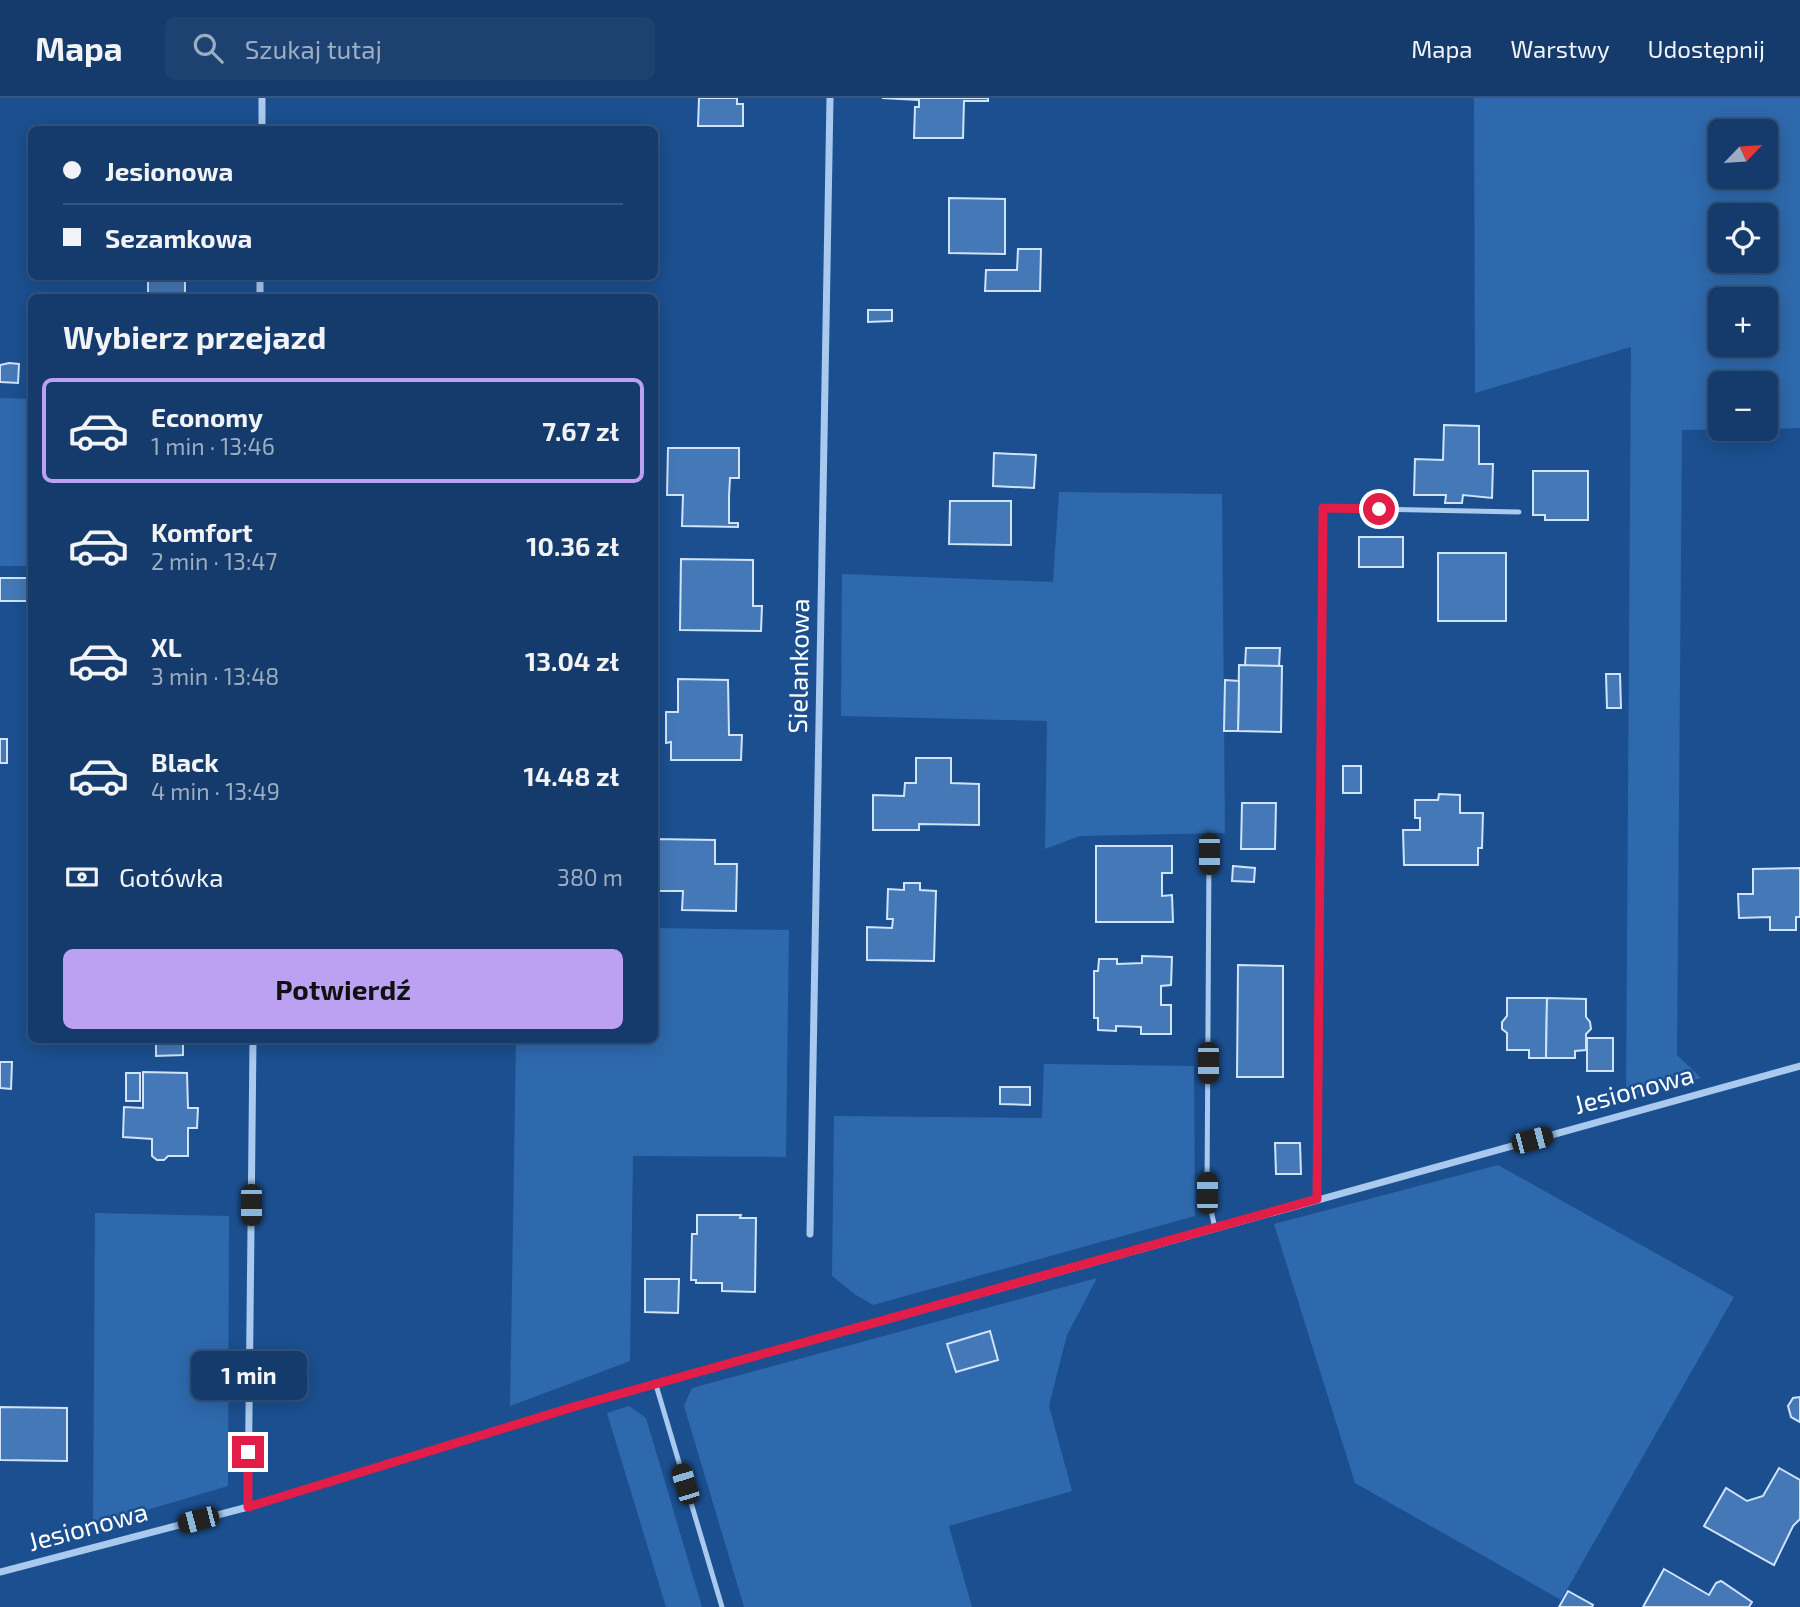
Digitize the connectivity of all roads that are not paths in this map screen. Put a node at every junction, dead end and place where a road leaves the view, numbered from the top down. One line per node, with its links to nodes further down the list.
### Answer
1 (262, 98): 3 (street)
2 (830, 98): 10 (street, Sielankowa)
3 (262, 126)
4 (1519, 512): 8 (lane)
5 (1209, 854): 9 (lane)
6 (253, 1043): 12 (street)
7 (1800, 1066): 8 (street, Jesionowa)
8 (1317, 1199): 9 (street, Jesionowa)
9 (1215, 1228): 11 (street, Jesionowa)
10 (810, 1234)
11 (656, 1385): 12 (street, Jesionowa); 14 (lane)
12 (248, 1507): 13 (street, Jesionowa)
13 (0, 1572)
14 (722, 1607)

